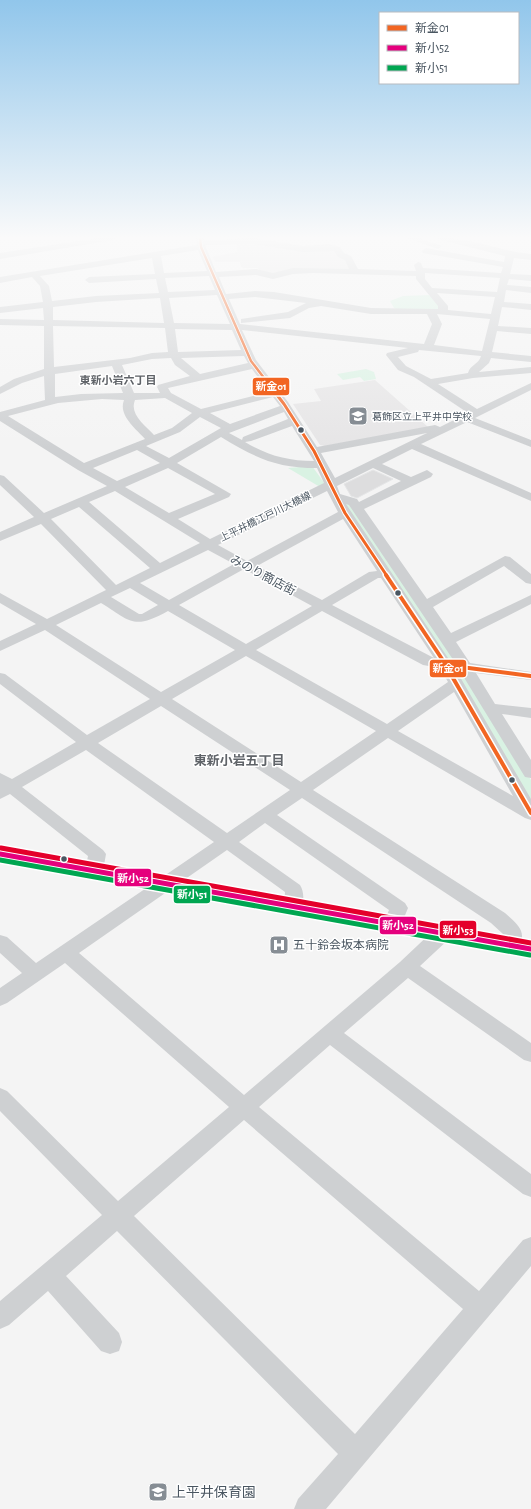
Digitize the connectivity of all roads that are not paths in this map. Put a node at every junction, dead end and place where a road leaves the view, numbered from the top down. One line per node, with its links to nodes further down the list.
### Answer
1 (25, 307): 9 (street)
2 (48, 307): 14 (street)
3 (166, 307): 15 (street)
4 (228, 307): 16 (street)
5 (303, 307): 16 (street)
6 (348, 307): 10 (street)
7 (443, 307): 11 (street)
8 (497, 307): 12 (street)
9 (0, 310)
10 (430, 311): 11 (street); 19 (street)
11 (443, 312): 12 (street)
12 (495, 317): 17 (street)
13 (0, 322): 14 (street)
14 (49, 323): 15 (street); 27 (street)
15 (169, 324): 16 (street); 21 (street)
16 (236, 324): 19 (street); 20 (street)
17 (493, 328): 18 (street); 22 (street)
18 (531, 331)
19 (424, 347): 22 (street); 30 (street)
20 (247, 353): 21 (street); 25 (street)
21 (173, 354): 24 (street); 29 (street)
22 (487, 354): 23 (street); 28 (street)
23 (531, 359)
24 (116, 363): 27 (street); 37 (street)
25 (254, 366): 29 (street); 34 (street)
26 (531, 370): 28 (street)
27 (50, 371): 32 (street); 38 (street)
28 (473, 375): 30 (street)
29 (197, 378): 35 (street)
30 (430, 382): 42 (street)
31 (531, 386): 33 (street, 上平井橋江戸川大橋線)
32 (0, 391)
33 (519, 392): 36 (street); 42 (street, 上平井橋江戸川大橋線)
34 (276, 394): 39 (street); 40 (street)
35 (167, 396): 37 (street); 40 (street)
36 (531, 396)
37 (130, 398): 38 (street); 47 (street)
38 (50, 403): 41 (street)
39 (286, 408): 43 (street); 45 (street)
40 (198, 413): 45 (street); 47 (street)
41 (0, 416): 57 (street, みのり商店街)
42 (472, 416): 44 (street, 上平井橋江戸川大橋線); 49 (street)
43 (294, 421): 46 (street); 52 (street)
44 (448, 427): 48 (street); 50 (street, 上平井橋江戸川大橋線)
45 (225, 430): 54 (street); 55 (street)
46 (247, 439)
47 (152, 440): 51 (street)
48 (361, 442): 52 (street); 53 (street)
49 (531, 444)
50 (413, 445): 53 (street, 上平井橋江戸川大橋線); 64 (street)
51 (138, 446): 54 (street); 57 (street)
52 (314, 451): 55 (street)
53 (384, 458): 56 (street, 上平井橋江戸川大橋線)
54 (169, 463): 62 (street); 70 (street)
55 (321, 464): 63 (street)
56 (373, 464): 60 (street); 63 (street, 上平井橋江戸川大橋線)
57 (82, 468): 62 (street, みのり商店街)
58 (427, 474): 60 (street)
59 (0, 479): 69 (street)
60 (411, 482): 67 (street)
61 (531, 485): 64 (street)
62 (116, 486): 66 (street); 70 (street, みのり商店街)
63 (332, 490): 67 (street); 68 (street); 72 (street, 上平井橋江戸川大橋線)
64 (519, 491): 65 (street)
65 (531, 496)
66 (80, 501): 69 (street); 74 (street)
67 (357, 508): 84 (street)
68 (345, 513): 73 (street); 75 (street)
69 (42, 518): 71 (street); 78 (street)
70 (168, 518): 72 (street, みのり商店街)
71 (0, 537)
72 (209, 544): 73 (street, みのり商店街); 74 (street, 上平井橋江戸川大橋線)
73 (245, 565): 82 (street); 83 (street, みのり商店街)
74 (158, 568): 77 (street, 上平井橋江戸川大橋線)
75 (386, 573): 83 (street); 89 (street)
76 (531, 580): 84 (street)
77 (130, 583): 78 (street, 上平井橋江戸川大橋線); 82 (street)
78 (114, 590): 79 (street, 上平井橋江戸川大橋線)
79 (101, 597): 82 (street); 85 (street, 上平井橋江戸川大橋線)
80 (531, 599): 86 (street)
81 (4, 603): 85 (street)
82 (169, 605): 88 (street)
83 (322, 606): 88 (street); 89 (street, みのり商店街)
84 (425, 606): 86 (street)
85 (46, 625): 87 (street, 上平井橋江戸川大橋線); 94 (street)
86 (448, 640): 90 (street)
87 (0, 647)
88 (246, 649): 94 (street); 97 (street)
89 (445, 665): 90 (street, みのり商店街); 93 (street)
90 (466, 668): 92 (street, みのり商店街); 95 (street)
91 (0, 676): 98 (street)
92 (531, 676)
93 (457, 683): 97 (street); 103 (street)
94 (161, 700): 98 (street); 102 (street)
95 (491, 708): 96 (street); 99 (street)
96 (531, 713)
97 (385, 731): 102 (street); 103 (street)
98 (87, 743): 101 (street); 105 (street)
99 (525, 754): 100 (street)
100 (531, 773)
101 (4, 786): 107 (street)
102 (301, 791): 104 (street); 113 (street)
103 (531, 813)
104 (265, 815): 105 (street); 110 (street)
105 (226, 841): 108 (street); 109 (street)
106 (0, 854): 107 (main road)
107 (94, 871): 108 (main road)
108 (164, 884): 109 (main road); 114 (street)
109 (293, 907): 110 (main road)
110 (392, 925): 111 (main road)
111 (442, 934): 113 (main road); 115 (street)
112 (0, 942): 116 (street)
113 (521, 947)
114 (66, 953): 116 (street); 121 (street)
115 (407, 967): 118 (street); 119 (street)
116 (36, 974): 117 (street)
117 (0, 998)
118 (329, 1033): 121 (street); 122 (street)
119 (531, 1054)
120 (0, 1097): 123 (street)
121 (243, 1107): 123 (street); 126 (street)
122 (531, 1187)
123 (118, 1216): 125 (street); 129 (street)
124 (531, 1248): 126 (street)
125 (48, 1275): 127 (street); 128 (street)
126 (481, 1308): 129 (street)
127 (0, 1317)
128 (110, 1342)
129 (356, 1453): 130 (street)
130 (308, 1509)

